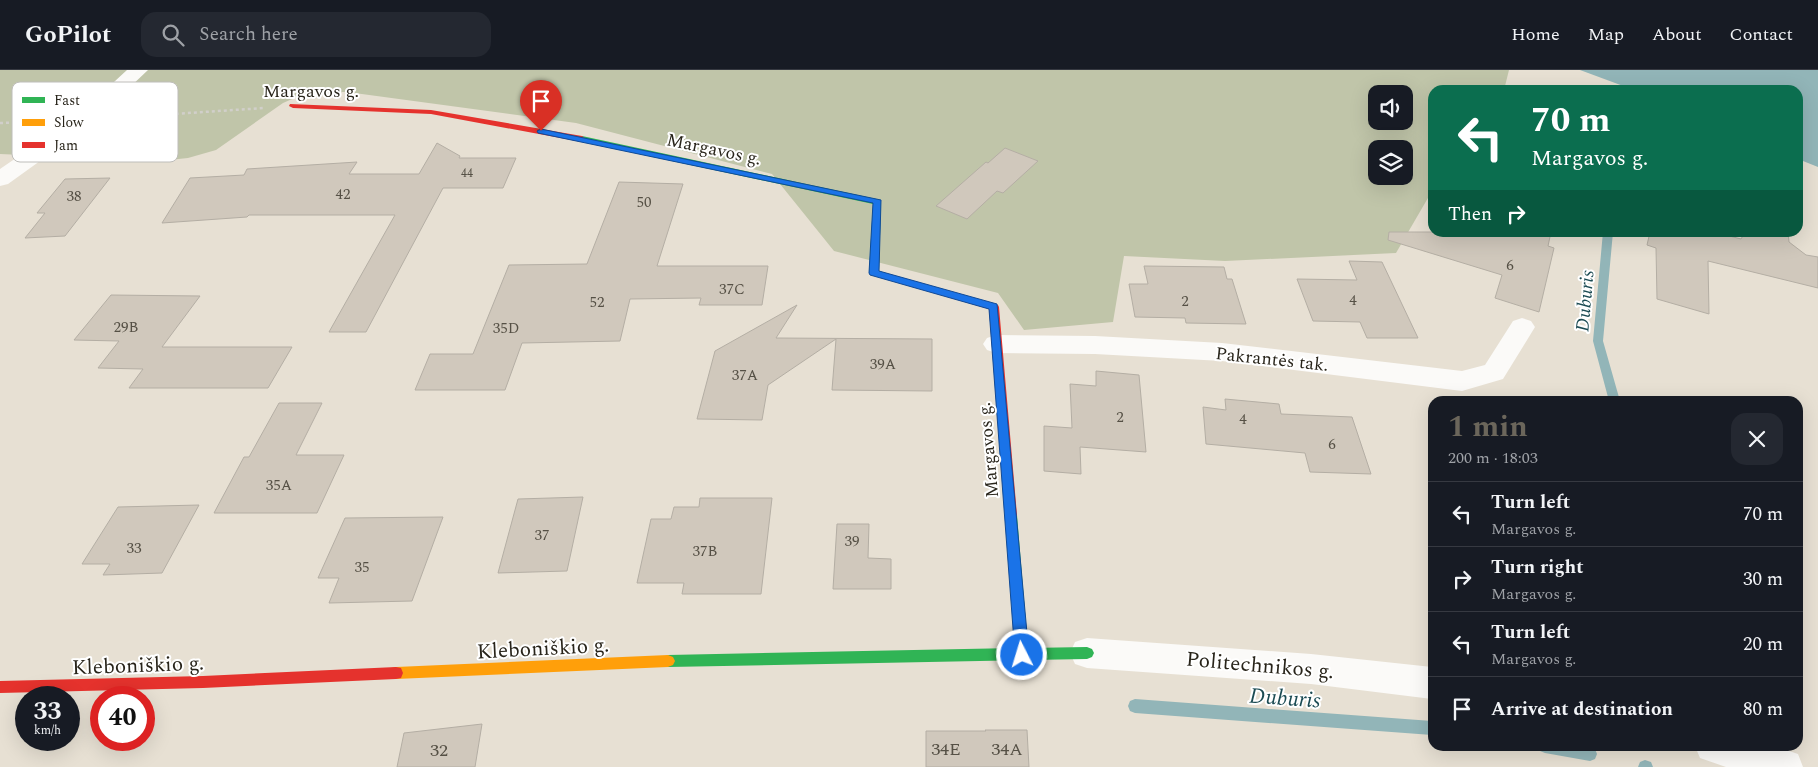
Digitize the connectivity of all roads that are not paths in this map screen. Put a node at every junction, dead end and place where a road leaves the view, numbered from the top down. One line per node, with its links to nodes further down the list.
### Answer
1 (138, 70): 2 (street)
2 (125, 82)
3 (294, 106): 7 (street, Margavos g.)
4 (24, 162): 5 (street)
5 (0, 179)
6 (1522, 327): 7 (street, Pakrantės tak.)
7 (996, 344): 9 (street, Margavos g.)
8 (1087, 653): 9 (street, Kleboniškio g.); 10 (street, Politechnikos g.)
9 (1022, 655): 11 (street, Kleboniškio g.)
10 (1428, 683)
11 (0, 687)
12 (1730, 751): 13 (street)
13 (1785, 767)

